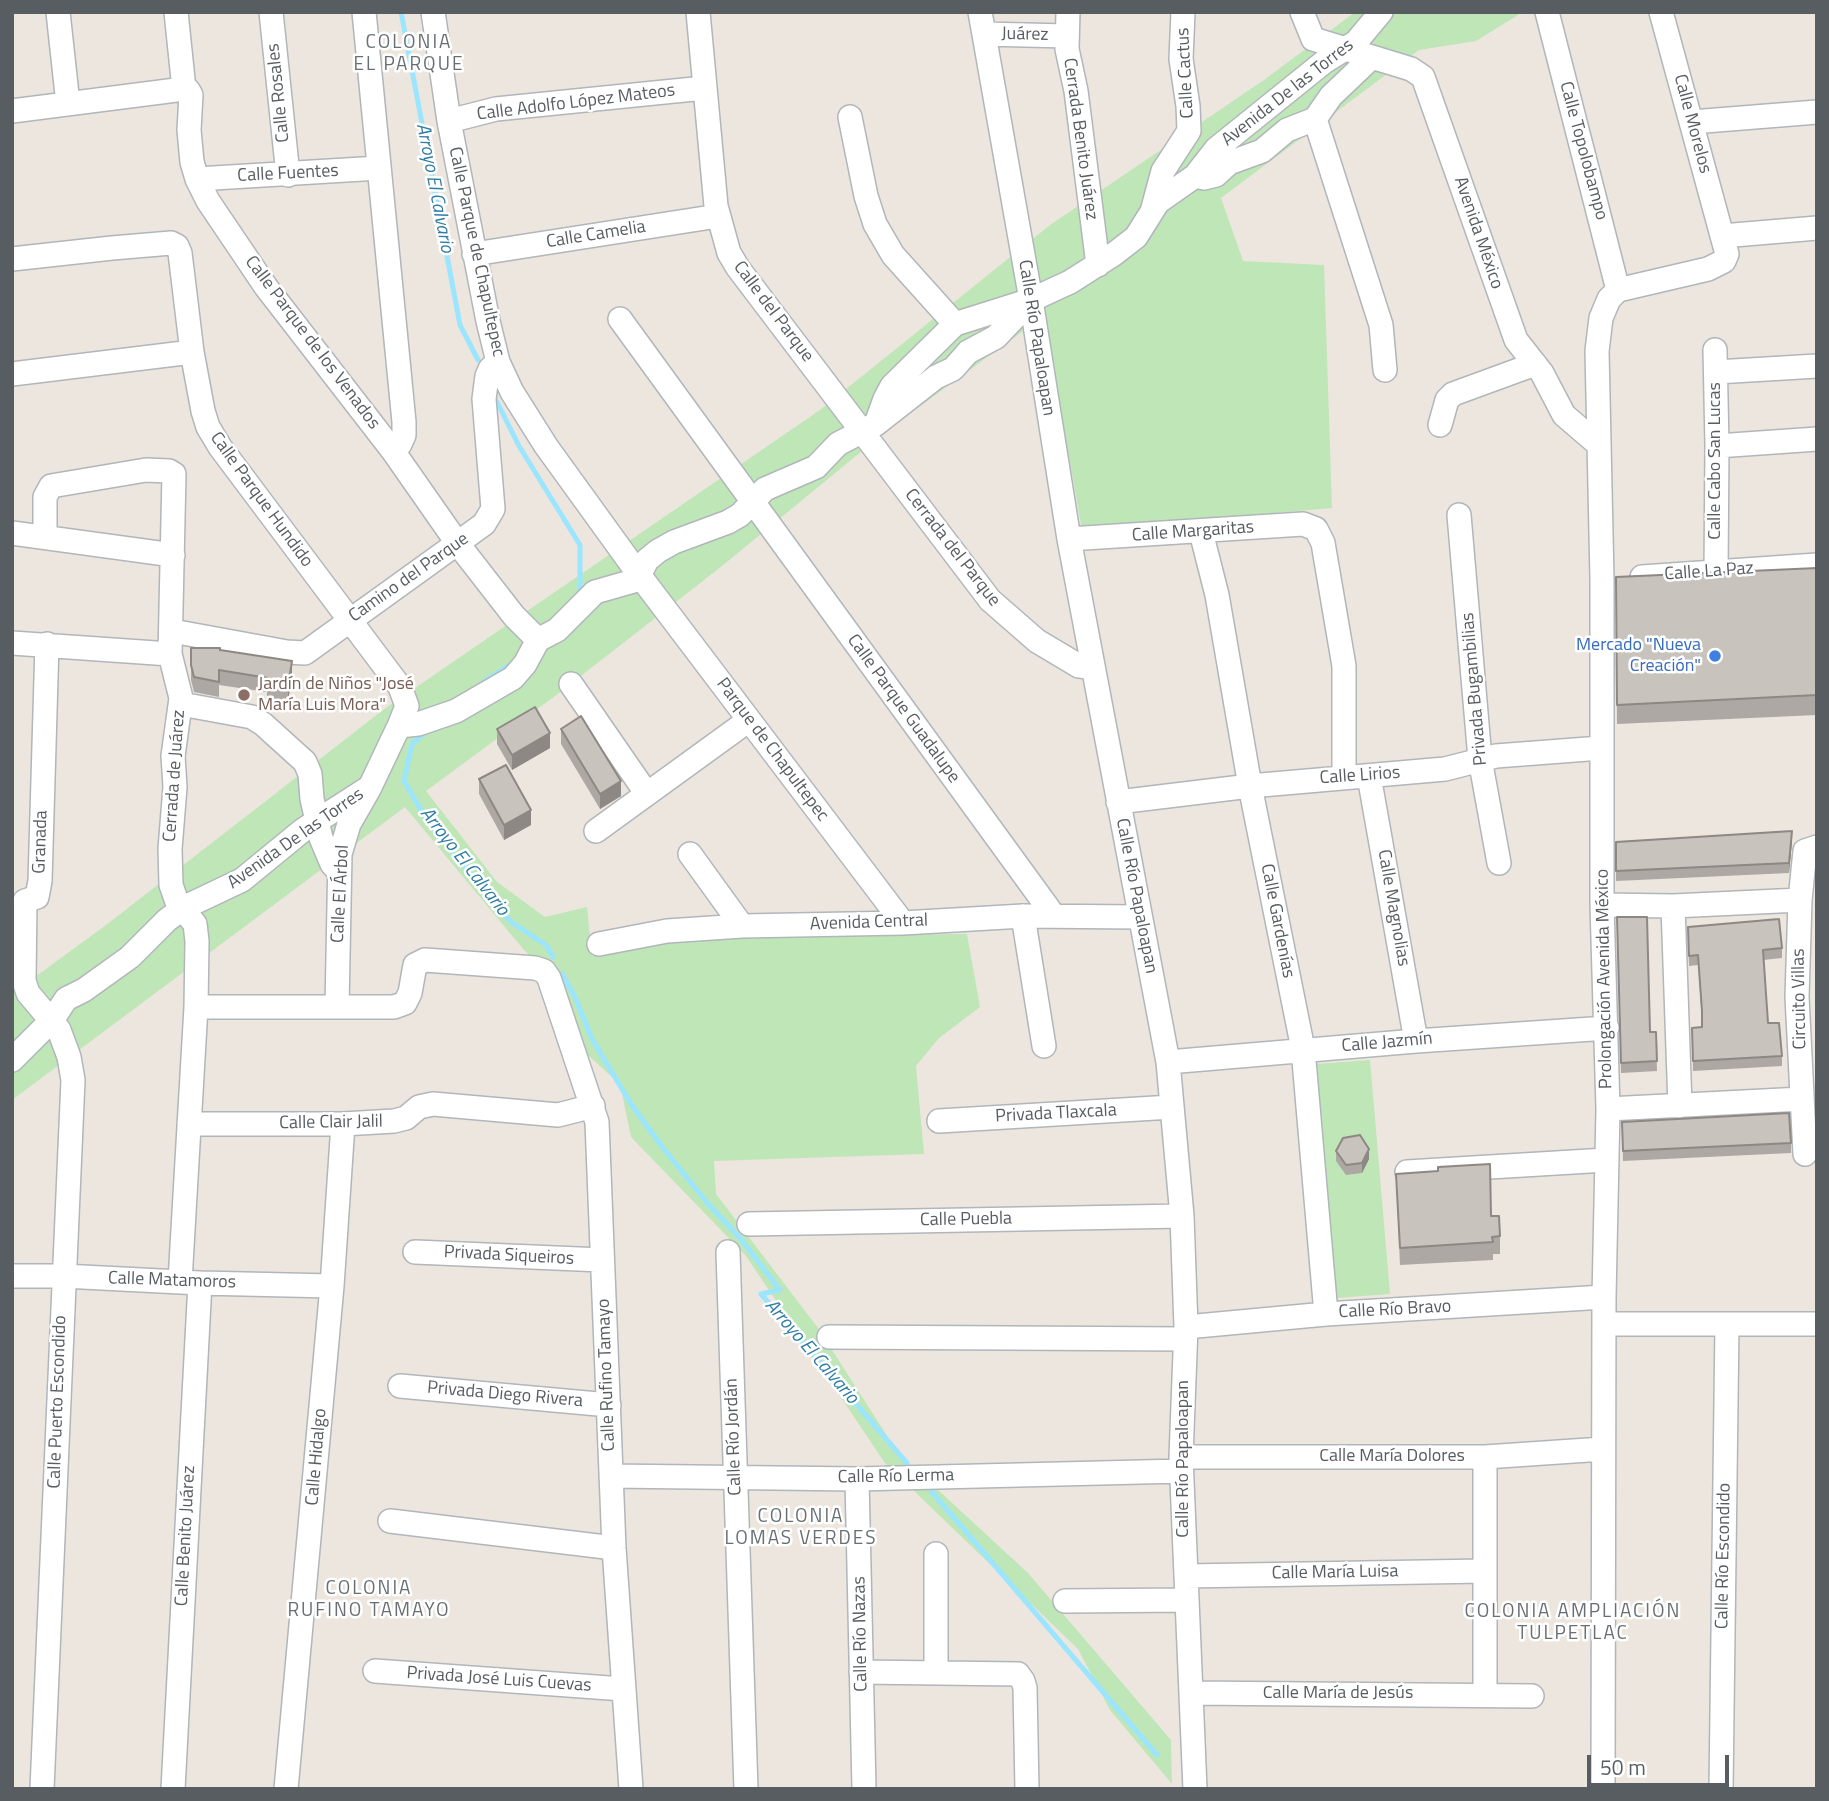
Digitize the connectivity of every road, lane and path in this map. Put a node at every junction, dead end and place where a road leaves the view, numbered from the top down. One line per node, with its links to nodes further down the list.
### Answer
1 (58, 12): 19 (street)
2 (176, 12): 18 (street, Calle Parque de los Venados)
3 (271, 12): 27 (street, Calle Rosales)
4 (364, 12): 26 (street)
5 (433, 12): 24 (street, Calle Parque de Chapultepec)
6 (698, 12): 17 (street, Calle del Parque)
7 (1069, 12): 14 (street, Cerrada Benito Juárez)
8 (1183, 12): 30 (street, Calle Cactus)
9 (1302, 12): 15 (street, Avenida México)
10 (1381, 12): 15 (street, Avenida De las Torres)
11 (1547, 12): 37 (street, Calle Topolobampo)
12 (1661, 12): 25 (street, Calle Morelos)
13 (982, 23): 14 (street, Juárez); 38 (street, Calle Río Papaloapan)
14 (1067, 36): 36 (street, Cerrada Benito Juárez)
15 (1343, 50): 16 (street, Avenida México); 28 (street, Avenida De las Torres)
16 (1371, 58): 23 (street, Avenida De las Torres); 43 (street, Avenida México)
17 (704, 88): 24 (street, Calle Adolfo López Mateos); 31 (street, Calle del Parque)
18 (184, 89): 19 (street); 29 (street, Calle Parque de los Venados)
19 (68, 104): 20 (street)
20 (12, 111)
21 (1817, 112): 25 (street)
22 (850, 117): 40 (street)
23 (1315, 119): 28 (street, Avenida De las Torres); 45 (street)
24 (449, 121): 34 (street, Calle Parque de Chapultepec)
25 (1692, 122): 33 (street, Calle Morelos)
26 (379, 168): 27 (street, Calle Fuentes); 52 (street)
27 (288, 175): 29 (street, Calle Fuentes)
28 (1195, 176): 30 (street, Avenida De las Torres)
29 (197, 178): 52 (street, Calle Parque de los Venados)
30 (1153, 208): 36 (street, Avenida De las Torres)
31 (718, 216): 34 (street, Calle Camelia); 48 (street, Calle del Parque)
32 (1817, 228): 33 (street)
33 (1724, 247): 37 (street)
34 (474, 254): 42 (street, Calle Parque de Chapultepec)
35 (12, 259): 41 (street, Calle Parque Hundido)
36 (1098, 265): 38 (street, Avenida De las Torres)
37 (1618, 290): 50 (street, Prolongación Avenida México)
38 (1031, 300): 40 (street, Avenida De las Torres); 48 (street, Avenida De las Torres); 58 (street, Calle Río Papaloapan)
39 (620, 319): 53 (street, Calle Parque Guadalupe)
40 (955, 324): 48 (street, Avenida De las Torres)
41 (192, 352): 46 (street); 65 (street, Calle Parque Hundido)
42 (498, 362): 59 (street, Camino del Parque); 63 (street, Calle Parque de Chapultepec)
43 (1535, 364): 47 (street); 50 (street, Avenida México)
44 (1817, 366): 51 (street, Calle Cabo San Lucas)
45 (1385, 370)
46 (12, 374)
47 (1440, 425)
48 (869, 428): 53 (street, Avenida De las Torres); 71 (street, Cerrada del Parque)
49 (1817, 439): 51 (street)
50 (1599, 445): 64 (street, Prolongación Avenida México)
51 (1717, 446): 62 (street, Calle Cabo San Lucas)
52 (393, 451): 59 (street, Calle Parque de los Venados)
53 (752, 502): 63 (street, Avenida De las Torres); 96 (street, Calle Parque Guadalupe)
54 (1459, 515): 77 (street, Privada Bugambilias)
55 (1201, 532): 58 (street, Calle Margaritas); 79 (street, Calle Margaritas); 80 (street, Calle Gardenías)
56 (12, 533): 57 (street)
57 (45, 537): 60 (street); 60 (street, Cerrada de Juárez)
58 (1069, 540): 71 (street, Calle Río Papaloapan)
59 (458, 544): 65 (street, Camino del Parque); 67 (street, Calle Parque de los Venados)
60 (173, 555): 66 (street, Cerrada de Juárez)
61 (1817, 565): 62 (street, Calle La Paz)
62 (1716, 572): 64 (street, Calle La Paz)
63 (640, 576): 67 (street); 74 (street, Parque de Chapultepec)
64 (1602, 579): 76 (street, Prolongación Avenida México)
65 (350, 620): 66 (street, Camino del Parque); 75 (street, Calle Parque Hundido)
66 (172, 631): 70 (street, Cerrada de Juárez)
67 (538, 640): 75 (street)
68 (12, 643): 69 (street)
69 (47, 644): 70 (street); 90 (street, Granada)
70 (170, 654): 73 (street, Cerrada de Juárez)
71 (1092, 668): 83 (street, Calle Río Papaloapan)
72 (571, 684): 82 (street)
73 (181, 704): 84 (street); 94 (street, Cerrada de Juárez)
74 (749, 720): 82 (street); 98 (street, Parque de Chapultepec)
75 (399, 726): 81 (street, Avenida De las Torres)
76 (1601, 748): 77 (street, Calle Lirios); 92 (street, Prolongación Avenida México)
77 (1480, 759): 78 (street, Calle Lirios); 88 (street, Privada Bugambilias)
78 (1369, 776): 79 (street, Calle Lirios); 105 (street, Calle Magnolias)
79 (1344, 777): 80 (street, Calle Lirios)
80 (1251, 786): 83 (street, Calle Lirios); 107 (street, Calle Gardenías)
81 (370, 787): 84 (street, Avenida De las Torres); 89 (street, Calle El Árbol)
82 (648, 794): 85 (street)
83 (1118, 802): 97 (street, Calle Río Papaloapan)
84 (316, 820): 89 (street); 94 (street, Avenida De las Torres)
85 (596, 831)
86 (1817, 847): 91 (street, Circuito Villas)
87 (690, 854): 99 (street)
88 (1499, 863)
89 (339, 872): 102 (street, Calle El Árbol)
90 (19, 900): 103 (street, Granada)
91 (1800, 900): 93 (street); 110 (street, Circuito Villas)
92 (1602, 905): 93 (street); 104 (street, Prolongación Avenida México)
93 (1673, 906): 112 (street)
94 (183, 908): 101 (street, Calle Benito Juárez); 103 (street, Avenida De las Torres)
95 (1023, 916): 96 (street, Avenida Central); 98 (street, Avenida Central); 106 (street)
96 (1054, 916): 97 (street, Avenida Central)
97 (1140, 917): 109 (street, Calle Río Papaloapan)
98 (903, 923): 99 (street, Avenida Central)
99 (742, 926): 100 (street, Avenida Central)
100 (600, 944)
101 (196, 1007): 102 (street); 116 (street, Calle Benito Juárez)
102 (337, 1007): 111 (street, Calle Rufino Tamayo)
103 (53, 1019): 108 (street, Avenida De las Torres); 127 (street, Calle Puerto Escondido)
104 (1607, 1028): 105 (street, Calle Jazmín); 114 (street, Prolongación Avenida México)
105 (1416, 1041): 107 (street, Calle Jazmín)
106 (1044, 1046)
107 (1303, 1049): 109 (street, Calle Jazmín); 131 (street, Calle Gardenías)
108 (12, 1060)
109 (1168, 1062): 113 (street, Calle Río Papaloapan)
110 (1802, 1099): 112 (street); 118 (street, Circuito Villas)
111 (593, 1106): 117 (street, Calle Clair Jalil); 125 (street, Calle Rufino Tamayo)
112 (1680, 1106): 114 (street)
113 (1172, 1107): 115 (street, Privada Tlaxcala); 121 (street, Calle Río Papaloapan)
114 (1615, 1108): 119 (street, Prolongación Avenida México)
115 (939, 1121)
116 (189, 1124): 117 (street, Calle Clair Jalil); 128 (street, Calle Benito Juárez)
117 (343, 1124): 129 (street, Calle Hidalgo)
118 (1805, 1154)
119 (1606, 1160): 120 (street); 130 (street, Prolongación Avenida México)
120 (1407, 1172)
121 (1182, 1216): 122 (street, Calle Puebla); 135 (street, Calle Río Papaloapan)
122 (749, 1224)
123 (415, 1252): 125 (street, Privada Siqueiros)
124 (728, 1252): 143 (street, Calle Río Jordán)
125 (602, 1260): 138 (street, Calle Rufino Tamayo)
126 (12, 1276): 127 (street, Calle Matamoros)
127 (63, 1276): 128 (street, Calle Matamoros); 159 (street, Calle Puerto Escondido)
128 (190, 1282): 129 (street, Calle Matamoros); 160 (street, Calle Benito Juárez)
129 (332, 1286): 161 (street, Calle Hidalgo)
130 (1604, 1297): 131 (street, Calle Río Bravo); 132 (street, Prolongación Avenida México)
131 (1326, 1314): 135 (street, Calle Río Bravo)
132 (1604, 1324): 133 (street); 139 (street, Prolongación Avenida México)
133 (1727, 1324): 134 (street); 168 (street, Calle Río Escondido)
134 (1817, 1324)
135 (1186, 1333): 136 (street, Calle Río Bravo); 141 (street, Calle Río Papaloapan)
136 (829, 1337)
137 (400, 1386): 138 (street, Privada Diego Rivera)
138 (609, 1405): 142 (street, Calle Rufino Tamayo)
139 (1603, 1449): 140 (street, Calle María Dolores); 167 (street, Prolongación Avenida México)
140 (1485, 1457): 141 (street, Calle María Dolores); 148 (street)
141 (1181, 1464): 144 (street, Calle Río Lerma); 149 (street, Calle Río Papaloapan)
142 (611, 1476): 143 (street, Calle Río Lerma); 146 (street, Calle Rufino Tamayo)
143 (735, 1477): 144 (street, Calle Río Lerma); 163 (street, Calle Río Jordán)
144 (857, 1479): 153 (street, Calle Río Nazas)
145 (390, 1521): 146 (street)
146 (614, 1548): 155 (street, Calle Rufino Tamayo)
147 (936, 1555): 154 (street)
148 (1484, 1571): 149 (street, Calle María Luisa); 157 (street)
149 (1186, 1576): 150 (street, Calle Río Papaloapan)
150 (1187, 1600): 151 (street); 156 (street, Calle Río Papaloapan)
151 (1065, 1601)
152 (375, 1671): 155 (street, Privada José Luis Cuevas)
153 (862, 1672): 154 (street); 164 (street, Calle Río Nazas)
154 (936, 1672): 165 (street)
155 (623, 1689): 162 (street, Calle Rufino Tamayo)
156 (1191, 1693): 157 (street, Calle María de Jesús); 166 (street, Calle Río Papaloapan)
157 (1485, 1694): 158 (street, Calle María de Jesús)
158 (1532, 1696)
159 (42, 1789)
160 (173, 1789)
161 (286, 1789)
162 (631, 1789)
163 (746, 1789)
164 (864, 1789)
165 (1027, 1789)
166 (1195, 1789)
167 (1603, 1789)
168 (1721, 1789)

